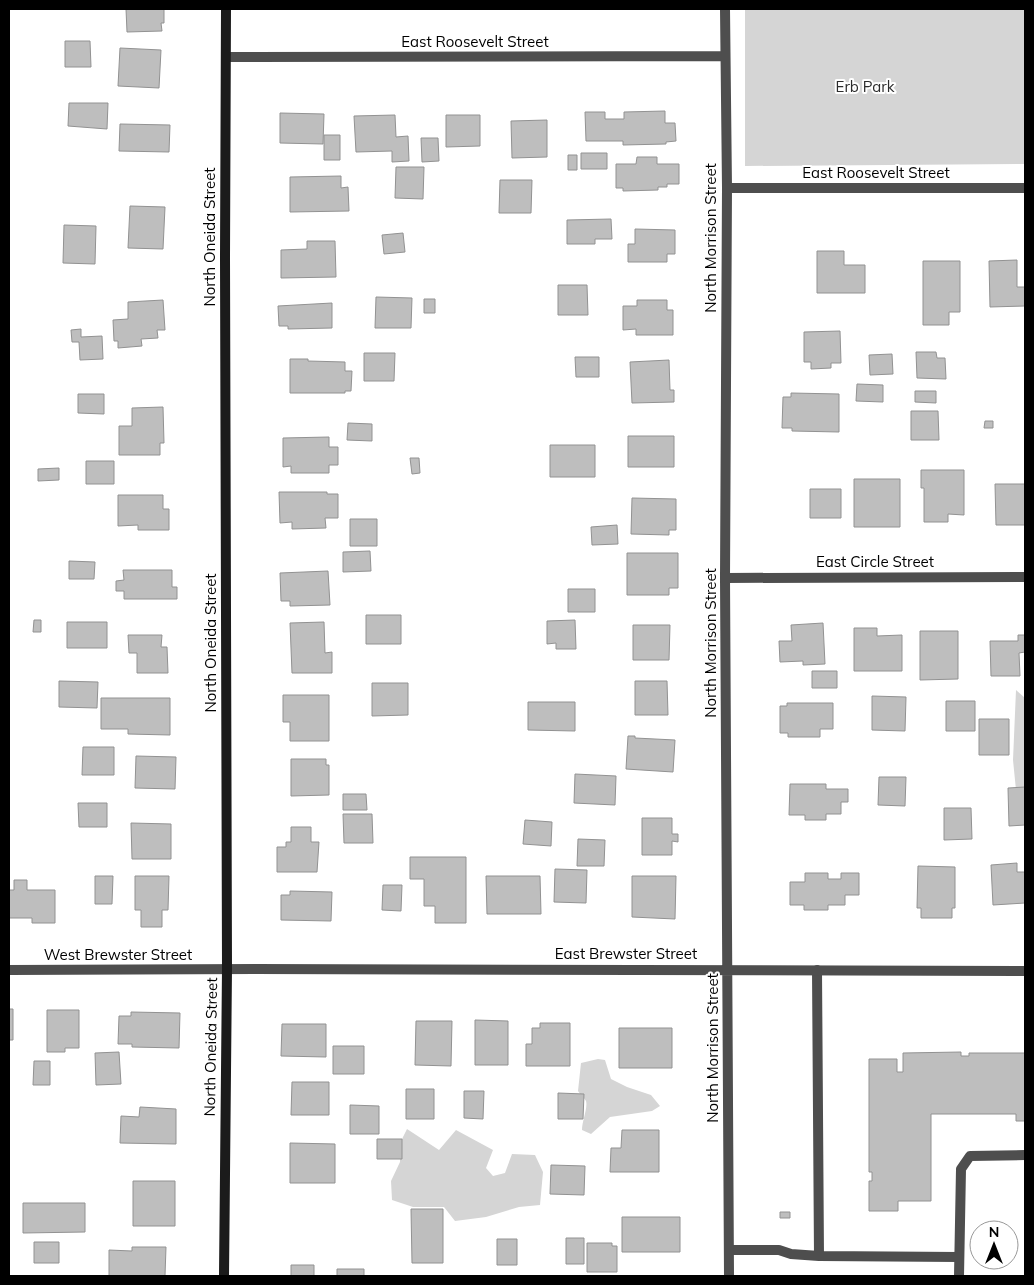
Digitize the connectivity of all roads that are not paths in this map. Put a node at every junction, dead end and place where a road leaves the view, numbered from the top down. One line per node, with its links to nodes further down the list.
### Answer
1 (226, 9): 4 (main road, North Oneida Street)
2 (725, 9): 3 (street, North Morrison Street)
3 (725, 56): 4 (street, East Roosevelt Street); 5 (street, North Morrison Street)
4 (226, 57): 9 (main road, North Oneida Street)
5 (727, 188): 6 (street, East Roosevelt Street); 8 (street, North Morrison Street)
6 (1025, 188)
7 (1025, 577): 8 (street, East Circle Street)
8 (726, 578): 11 (street, North Morrison Street)
9 (227, 969): 10 (street, West Brewster Street); 11 (street, East Brewster Street); 18 (main road, North Oneida Street)
10 (9, 970)
11 (727, 970): 12 (street, East Brewster Street); 15 (street, North Morrison Street)
12 (818, 970): 13 (street, East Brewster Street); 16 (street)
13 (1025, 971)
14 (1025, 1155): 17 (street)
15 (729, 1250): 16 (street); 19 (street, North Morrison Street)
16 (819, 1256): 17 (street)
17 (959, 1257): 20 (street)
18 (224, 1276)
19 (729, 1276)
20 (959, 1276)

